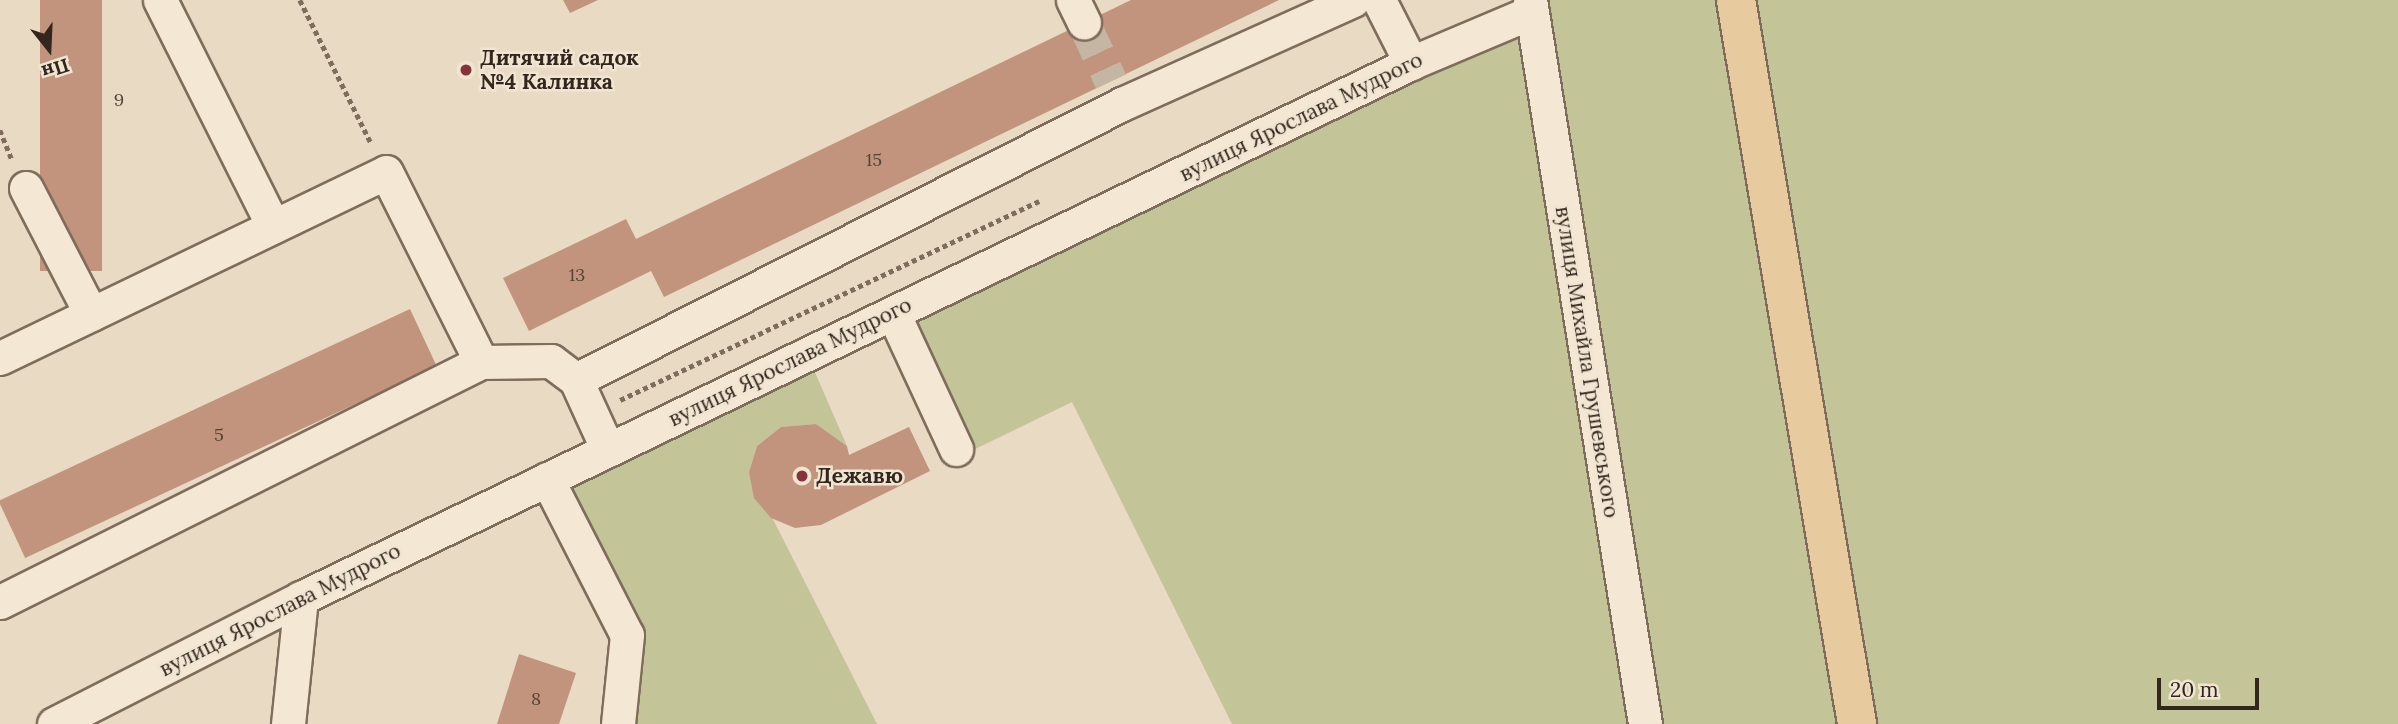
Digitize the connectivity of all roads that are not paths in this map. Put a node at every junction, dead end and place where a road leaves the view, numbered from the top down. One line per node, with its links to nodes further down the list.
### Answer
1 (160, 0): 8 (street)
2 (1353, 0): 13 (street)
3 (1379, 0): 6 (street)
4 (1736, 0): 23 (main road)
5 (1531, 6): 6 (street, вулиця Ярослава Мудрого); 22 (street, вулиця Михайла Грушевського)
6 (1411, 63): 9 (street, вулиця Ярослава Мудрого)
7 (26, 188): 10 (street)
8 (273, 226): 10 (street); 12 (street)
9 (893, 313): 14 (street); 15 (street, вулиця Ярослава Мудрого)
10 (91, 314): 11 (street)
11 (0, 358)
12 (481, 362): 13 (street); 18 (street)
13 (576, 380): 15 (street)
14 (956, 449)
15 (608, 450): 16 (street, вулиця Ярослава Мудрого)
16 (547, 479): 17 (street, вулиця Ярослава Мудрого); 21 (street)
17 (301, 598): 19 (street, вулиця Ярослава Мудрого); 20 (street)
18 (0, 602)
19 (54, 724)
20 (288, 724)
21 (618, 724)
22 (1645, 724)
23 (1857, 724)

